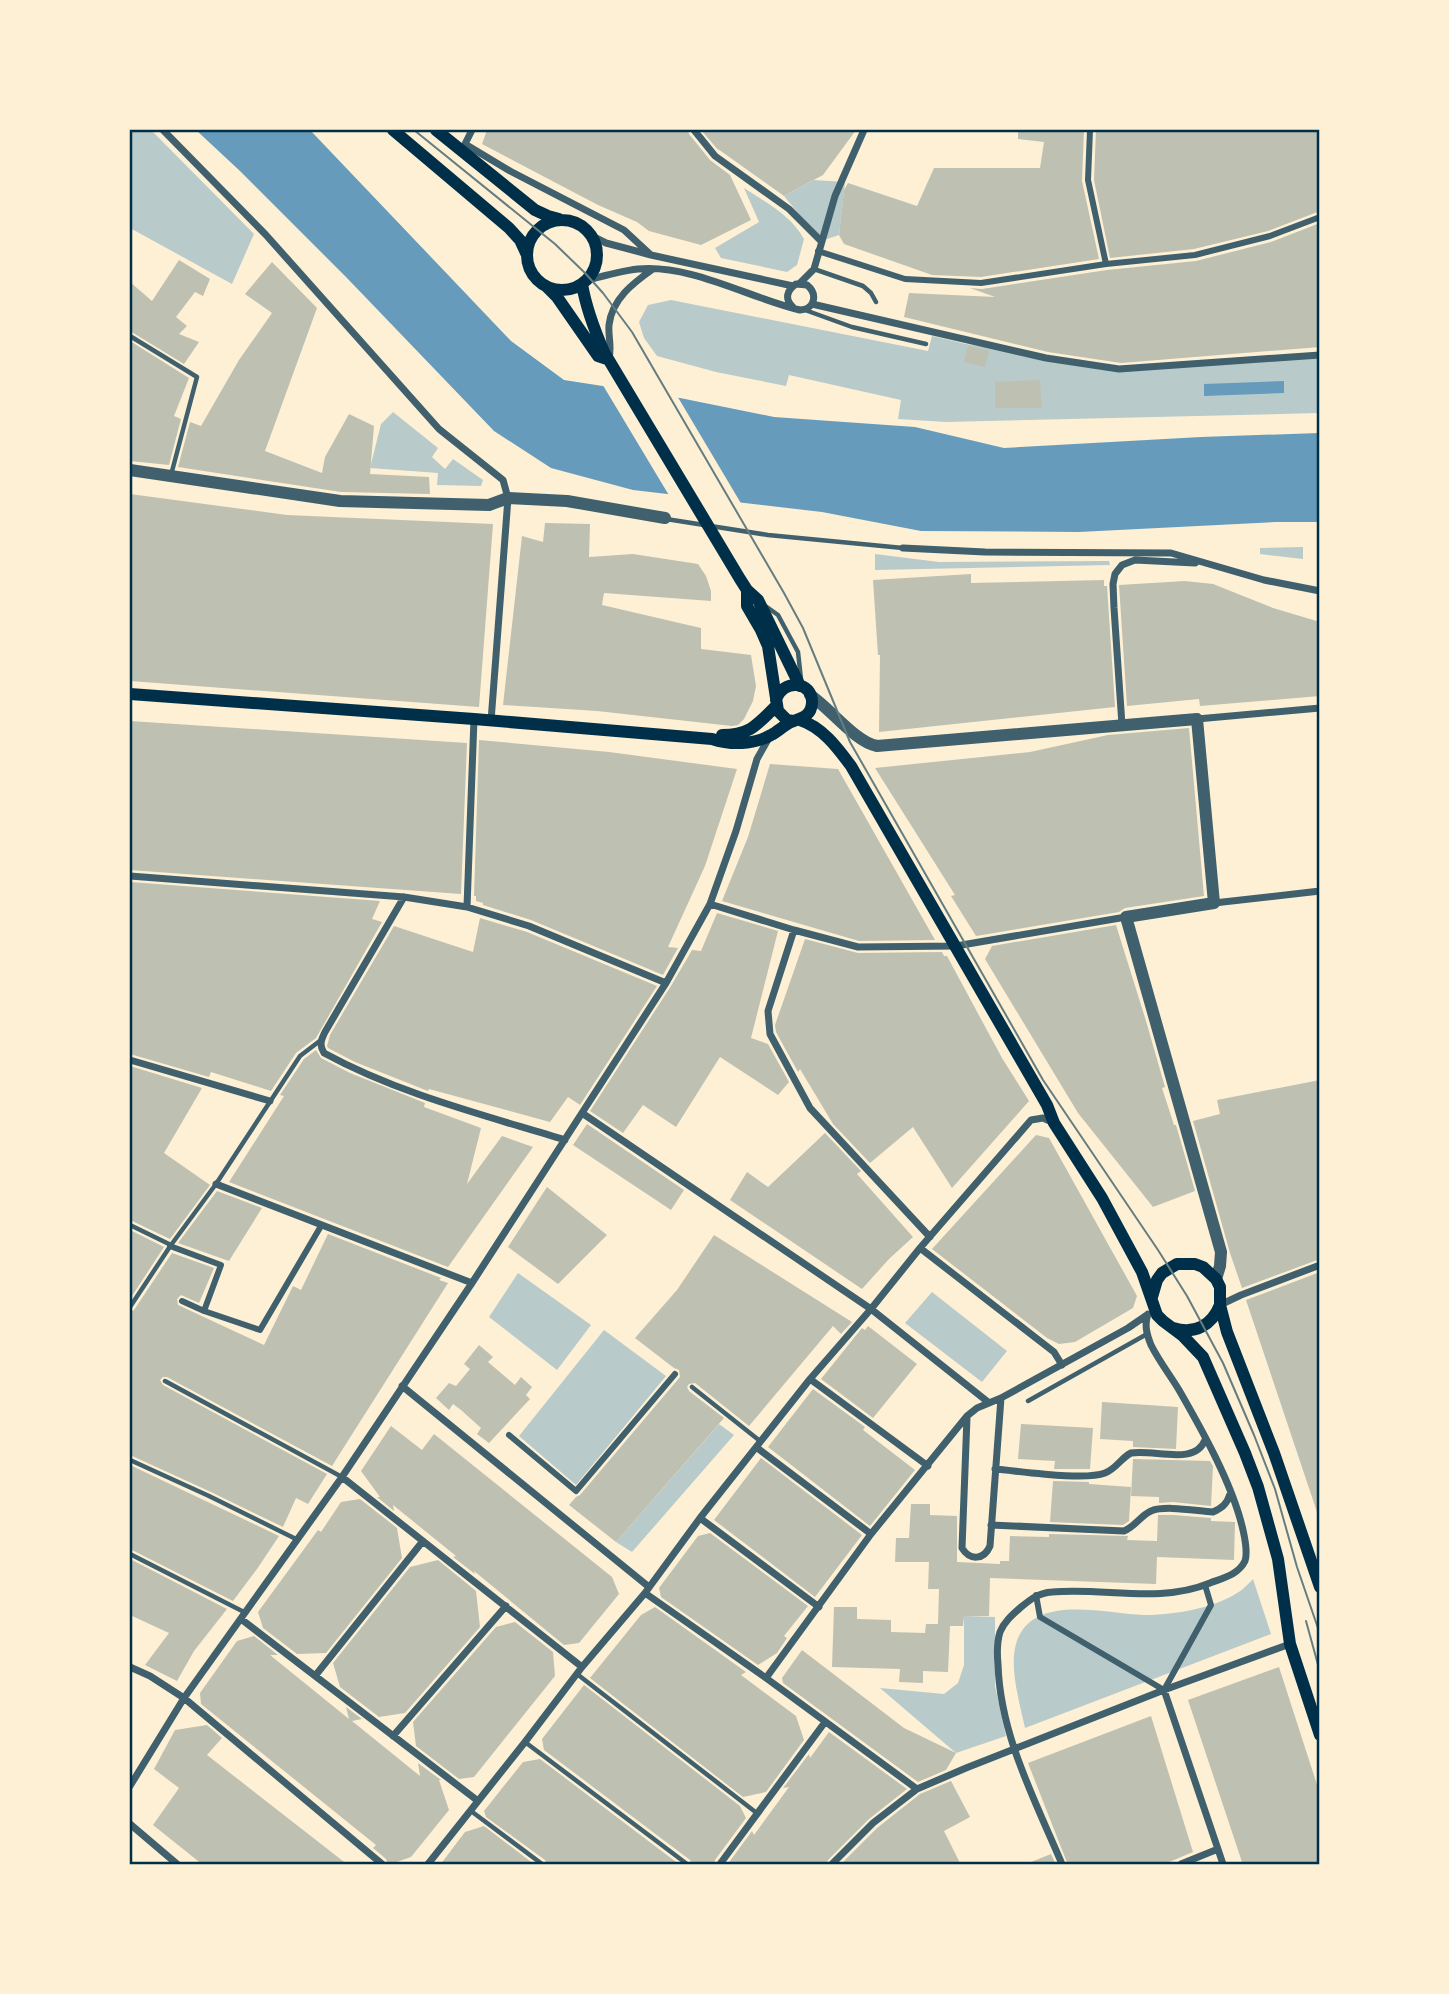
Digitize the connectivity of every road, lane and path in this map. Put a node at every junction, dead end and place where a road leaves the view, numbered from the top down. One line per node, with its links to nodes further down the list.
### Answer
1 (163, 130): 32 (street)
2 (393, 130): 14 (main road)
3 (436, 130): 8 (main road)
4 (472, 130): 8 (street)
5 (694, 130): 12 (street)
6 (864, 130): 12 (street)
7 (1090, 130): 16 (street)
8 (464, 147): 10 (main road); 15 (street)
9 (1320, 217): 16 (street)
10 (562, 219): 11 (main road); 14 (main road)
11 (592, 236): 15 (street); 19 (main road)
12 (821, 241): 13 (street)
13 (818, 251): 16 (street); 18 (street)
14 (527, 255): 21 (main road)
15 (651, 255): 20 (street)
16 (1106, 264)
17 (653, 269): 19 (street); 24 (street); 29 (street)
18 (814, 269): 20 (street); 22 (lane)
19 (584, 282): 21 (main road); 29 (main road)
20 (797, 285): 23 (street); 24 (street)
21 (546, 286): 29 (main road)
22 (876, 302)
23 (812, 304): 25 (street); 28 (street)
24 (793, 307): 25 (street)
25 (805, 310): 27 (lane)
26 (130, 336): 31 (lane)
27 (926, 344)
28 (1320, 355)
29 (611, 363): 36 (main road)
30 (130, 470): 31 (street)
31 (171, 476): 32 (street)
32 (509, 498): 33 (street); 45 (street)
33 (665, 518): 34 (lane)
34 (903, 548): 35 (street)
35 (1206, 563): 37 (street); 46 (street)
36 (743, 585): 38 (main road); 40 (main road)
37 (1320, 591)
38 (804, 689): 40 (main road); 44 (main road); 46 (street)
39 (130, 694): 42 (main road)
40 (776, 703): 44 (main road); 48 (main road)
41 (1320, 708): 43 (street)
42 (474, 719): 45 (main road); 54 (street)
43 (1198, 719): 46 (street); 52 (street)
44 (797, 720): 47 (main road); 57 (main road)
45 (491, 721): 48 (main road)
46 (1122, 725)
47 (770, 736): 48 (main road); 53 (street)
48 (712, 739)
49 (130, 876): 51 (street)
50 (1320, 891): 52 (street)
51 (404, 897): 54 (street); 59 (street)
52 (1214, 902): 55 (street)
53 (710, 904): 56 (street); 58 (street)
54 (467, 907): 58 (street)
55 (1126, 917): 57 (street); 72 (street)
56 (794, 930): 57 (street); 68 (street)
57 (956, 946): 63 (main road)
58 (666, 984): 62 (street)
59 (321, 1044): 61 (lane); 64 (street)
60 (130, 1060): 61 (street)
61 (270, 1101): 65 (lane)
62 (582, 1113): 64 (street); 78 (street)
63 (1054, 1123): 68 (street); 76 (main road)
64 (565, 1140): 73 (street)
65 (216, 1184): 67 (street); 69 (lane)
66 (130, 1225): 69 (lane)
67 (321, 1226): 73 (street); 79 (street)
68 (930, 1237): 70 (street)
69 (171, 1246): 77 (lane); 79 (street)
70 (920, 1248): 78 (street); 82 (street)
71 (1320, 1265): 75 (street)
72 (1216, 1279): 75 (main road); 76 (main road)
73 (472, 1283): 86 (street)
74 (182, 1301): 79 (street)
75 (1220, 1305): 80 (main road); 107 (main road)
76 (1151, 1306): 80 (main road); 81 (street); 82 (street)
77 (130, 1307)
78 (871, 1309): 84 (street); 90 (street)
79 (204, 1311)
80 (1170, 1327): 113 (main road)
81 (1147, 1334): 89 (lane); 93 (street)
82 (1062, 1365): 88 (street)
83 (675, 1374): 92 (street)
84 (810, 1379): 94 (street); 96 (street)
85 (165, 1381): 98 (lane)
86 (402, 1386): 98 (street); 108 (street)
87 (692, 1387): 94 (lane)
88 (1000, 1398): 90 (street); 97 (street)
89 (1028, 1401)
90 (988, 1402): 91 (street)
91 (967, 1416): 96 (street); 101 (street)
92 (509, 1436)
93 (1205, 1440): 97 (street); 99 (street)
94 (758, 1444): 100 (street); 102 (street)
95 (130, 1460): 103 (lane)
96 (928, 1466): 102 (street)
97 (995, 1468): 101 (street)
98 (342, 1476): 103 (street); 104 (street)
99 (1230, 1494): 101 (street); 106 (street)
100 (701, 1518): 108 (street); 111 (street)
101 (991, 1525)
102 (871, 1534): 111 (street)
103 (296, 1539): 112 (street)
104 (424, 1541): 110 (street); 117 (street)
105 (130, 1554): 112 (lane)
106 (1205, 1585): 109 (street); 119 (street)
107 (1320, 1587)
108 (647, 1590): 115 (street); 118 (street)
109 (1036, 1595): 119 (street); 125 (street)
110 (506, 1606): 115 (street); 123 (street)
111 (819, 1607): 118 (street)
112 (243, 1616): 117 (street); 120 (street)
113 (1290, 1644): 119 (street); 122 (main road)
114 (130, 1667): 120 (street)
115 (582, 1667): 116 (street)
116 (577, 1674): 124 (street); 130 (lane)
117 (315, 1676): 123 (street)
118 (766, 1678): 121 (street)
119 (1164, 1690): 125 (street); 132 (street)
120 (184, 1698): 126 (street); 134 (street)
121 (825, 1722): 127 (street); 130 (street)
122 (1320, 1735)
123 (393, 1736): 128 (street)
124 (525, 1742): 128 (street); 137 (lane)
125 (1014, 1750): 127 (street); 140 (street)
126 (130, 1786)
127 (917, 1789): 139 (street)
128 (478, 1801): 129 (street)
129 (470, 1810): 135 (street); 136 (lane)
130 (758, 1814): 138 (street)
131 (130, 1824): 133 (street)
132 (1218, 1849): 141 (street); 142 (street)
133 (177, 1864)
134 (383, 1864)
135 (428, 1864)
136 (542, 1864)
137 (687, 1864)
138 (720, 1864)
139 (832, 1864)
140 (1062, 1864)
141 (1181, 1864)
142 (1223, 1864)

